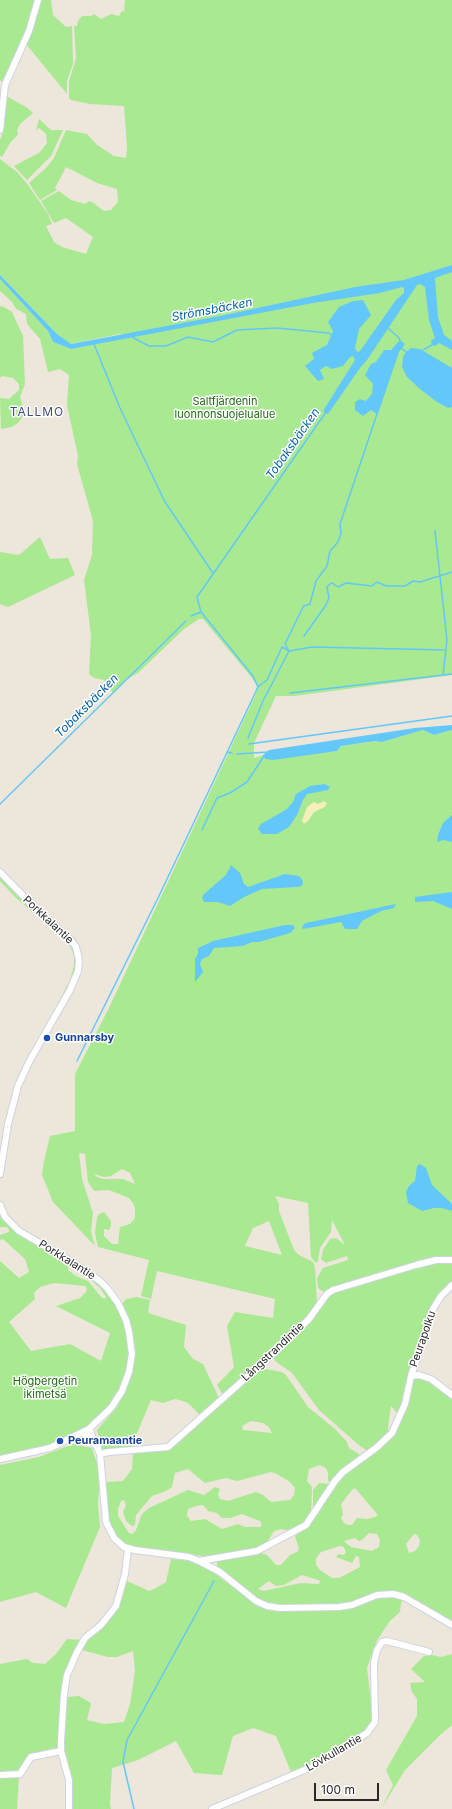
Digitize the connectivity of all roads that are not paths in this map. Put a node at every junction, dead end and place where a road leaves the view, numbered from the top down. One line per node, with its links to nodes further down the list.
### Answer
1 (38, 0): 2 (street)
2 (3, 84): 3 (street)
3 (0, 130)
4 (0, 872): 5 (street, Porkkalantie)
5 (0, 1174)
6 (0, 1205): 11 (street, Porkkalantie)
7 (452, 1260): 13 (street, Långstrandintie)
8 (452, 1285): 9 (street, Peurapolku)
9 (411, 1376): 10 (street); 16 (street, Peurapolku)
10 (452, 1395)
11 (89, 1429): 12 (street, Porkkalantie); 13 (street)
12 (83, 1433): 13 (street); 14 (street, Porkkalantie)
13 (99, 1451): 15 (street)
14 (0, 1459)
15 (128, 1549): 17 (street); 21 (street)
16 (214, 1557): 17 (street, Peurapolku); 18 (street)
17 (198, 1561): 18 (street)
18 (212, 1567): 19 (street)
19 (452, 1625)
20 (429, 1652): 24 (street, Lövkullantie)
21 (61, 1750): 22 (street); 23 (street)
22 (0, 1775)
23 (69, 1809)
24 (212, 1809)

